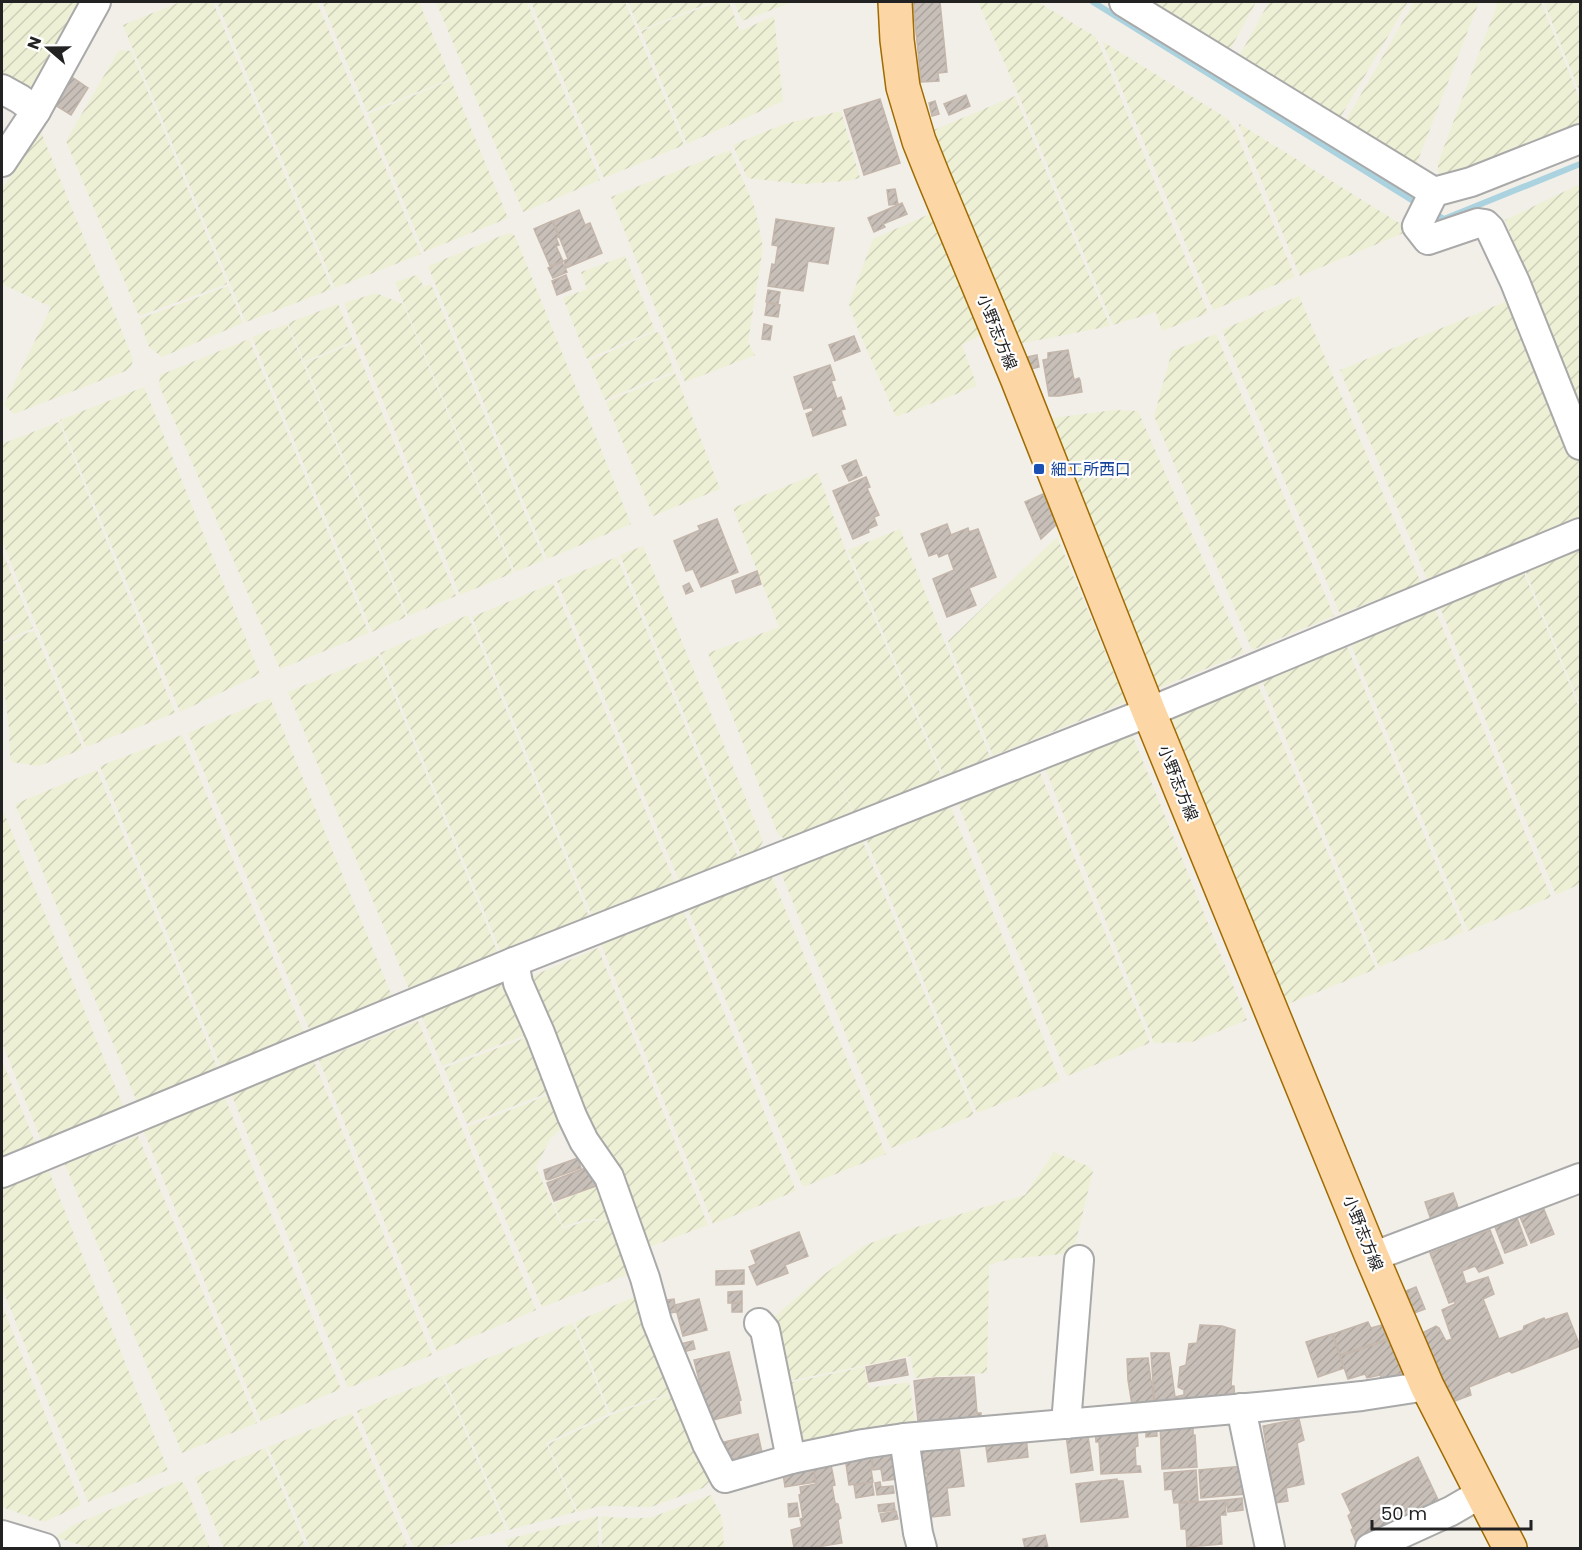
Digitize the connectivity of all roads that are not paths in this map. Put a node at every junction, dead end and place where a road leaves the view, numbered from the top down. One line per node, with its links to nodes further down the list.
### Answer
1 (96, 2): 5 (street)
2 (895, 2): 11 (main road, 小野志方線)
3 (1124, 2): 8 (street)
4 (2, 89): 5 (street)
5 (36, 111): 7 (street)
6 (1581, 139): 8 (street)
7 (2, 162)
8 (1434, 192): 9 (street)
9 (1581, 445)
10 (1581, 533): 11 (street)
11 (1149, 712): 12 (street); 15 (main road, 小野志方線)
12 (514, 962): 13 (street); 22 (street)
13 (2, 1173)
14 (1581, 1178): 15 (street)
15 (1372, 1257): 18 (main road, 小野志方線)
16 (1079, 1260): 20 (street)
17 (759, 1323): 22 (street)
18 (1427, 1386): 19 (street); 23 (main road, 小野志方線)
19 (1241, 1408): 20 (street); 27 (street)
20 (1066, 1424): 21 (street)
21 (904, 1438): 22 (street); 26 (street)
22 (790, 1459)
23 (1482, 1493): 28 (street); 29 (main road, 小野志方線)
24 (2, 1535): 25 (street)
25 (45, 1548)
26 (922, 1548)
27 (1270, 1548)
28 (1370, 1548)
29 (1510, 1548)

